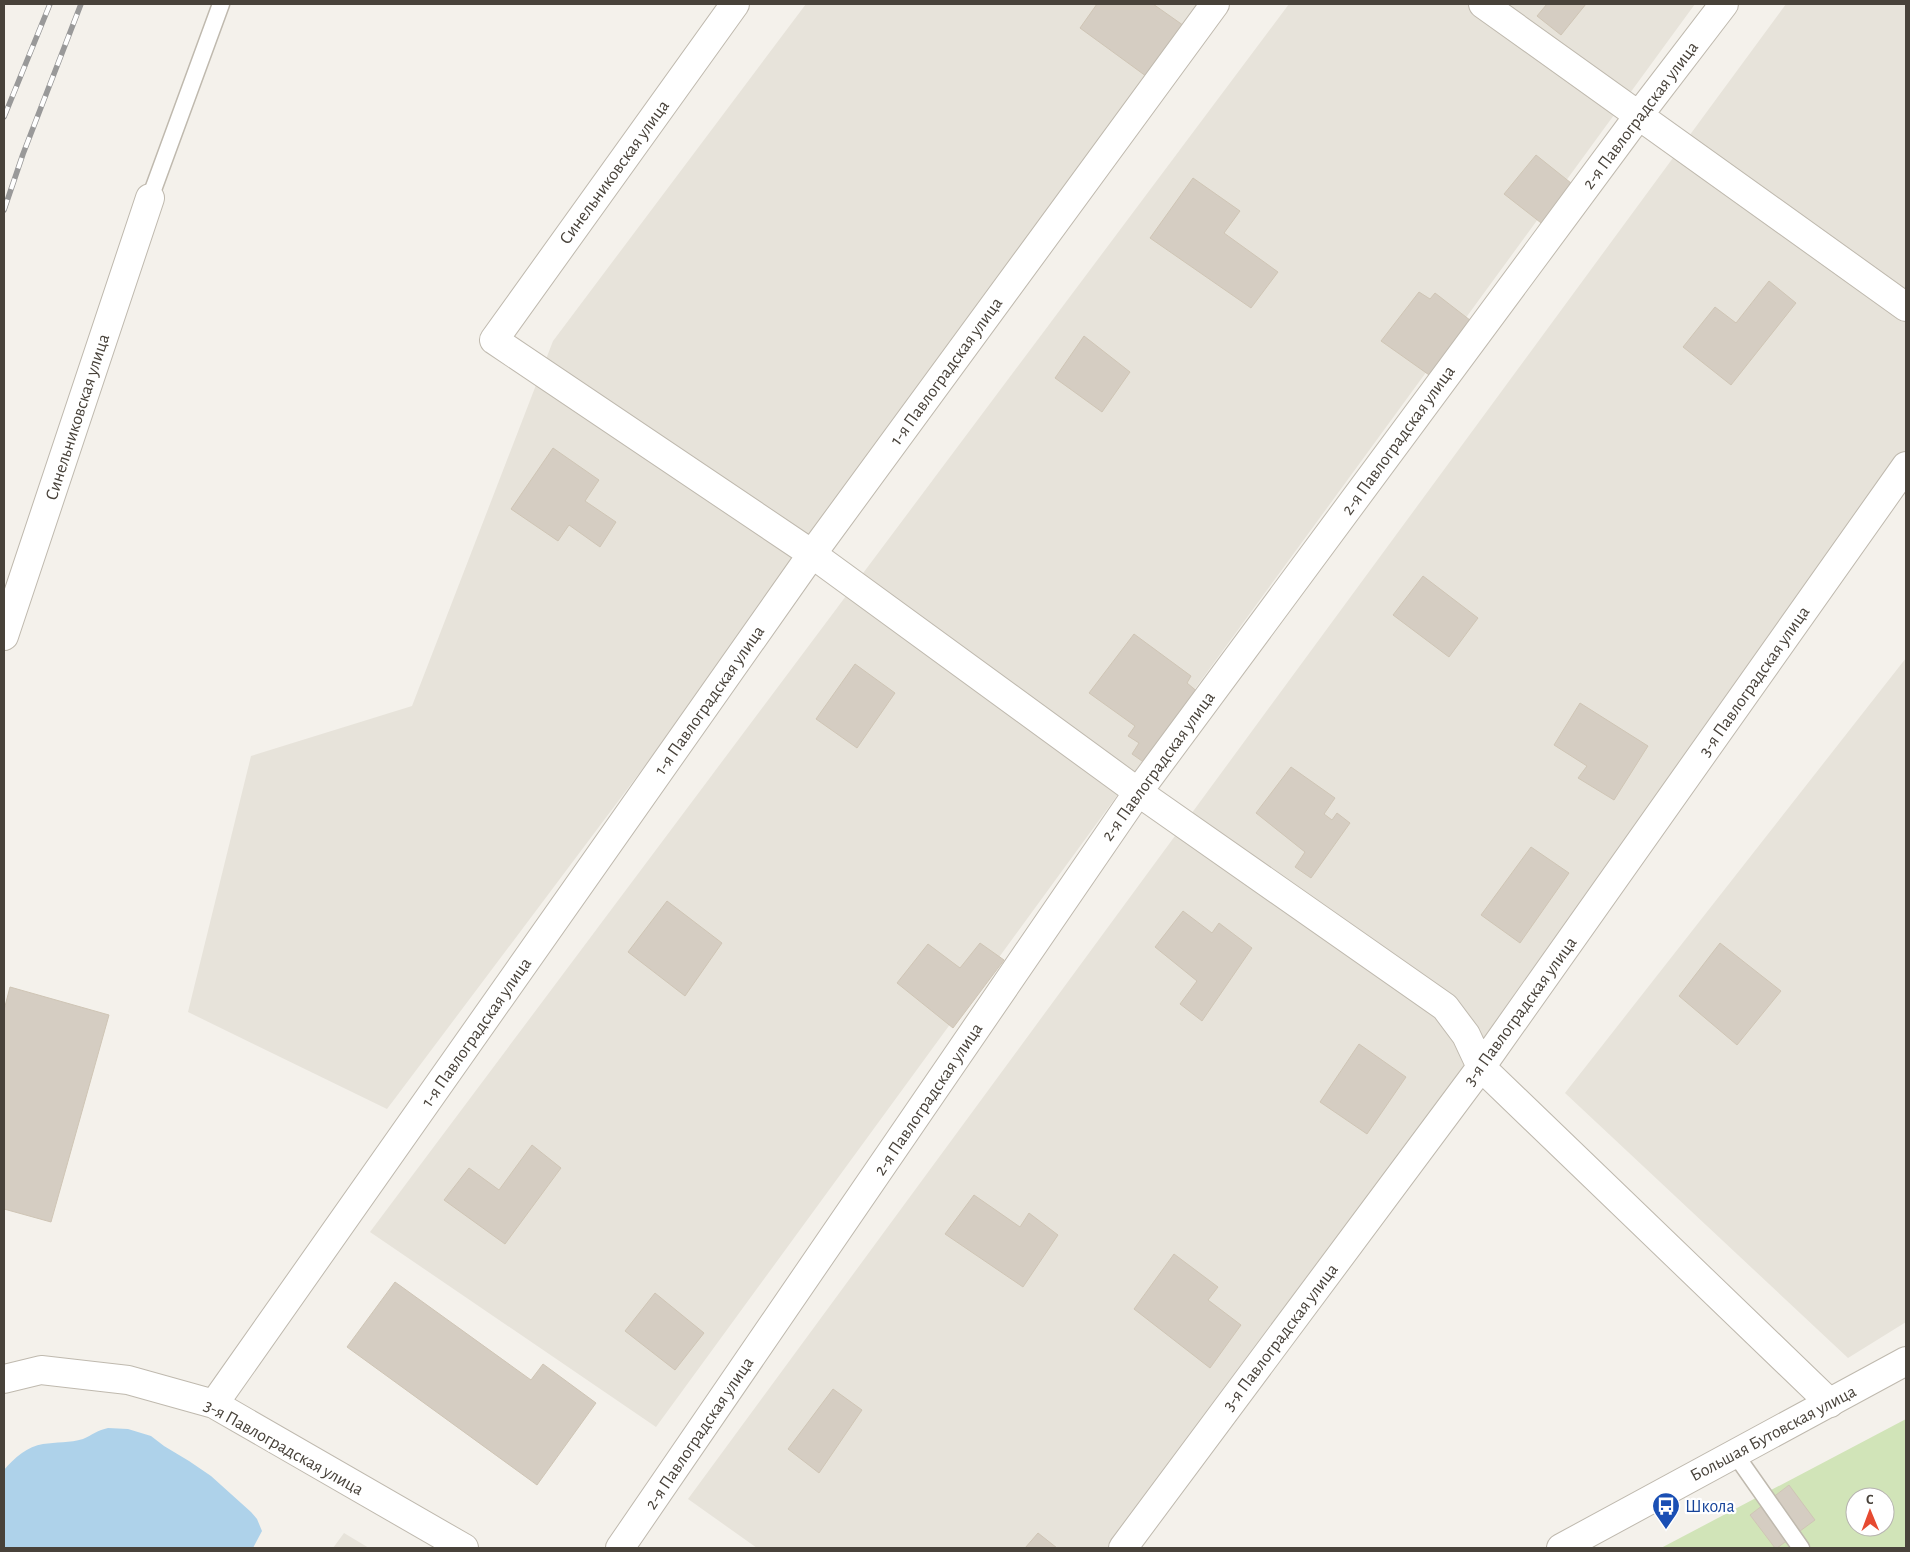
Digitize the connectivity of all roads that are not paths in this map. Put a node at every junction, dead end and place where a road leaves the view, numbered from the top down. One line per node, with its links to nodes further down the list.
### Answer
1 (221, 4): 7 (lane)
2 (735, 4): 10 (street, Синельниковская улица)
3 (1214, 4): 10 (street, 1-я Павлоградская улица)
4 (1482, 4): 6 (street)
5 (1724, 4): 6 (street, 2-я Павлоградская улица)
6 (1639, 115): 8 (street); 12 (street, 2-я Павлоградская улица)
7 (150, 198): 11 (street, Синельниковская улица)
8 (1906, 307)
9 (1906, 466): 13 (street, 3-я Павлоградская улица)
10 (812, 554): 12 (street); 17 (street, 1-я Павлоградская улица)
11 (4, 636)
12 (1138, 792): 13 (street); 20 (street, 2-я Павлоградская улица)
13 (1481, 1067): 16 (street); 21 (street, 3-я Павлоградская улица)
14 (1906, 1361): 16 (street, Большая Бутовская улица)
15 (4, 1379): 17 (street, 3-я Павлоградская улица)
16 (1830, 1403): 18 (street, Большая Бутовская улица)
17 (214, 1404): 19 (street, 3-я Павлоградская улица)
18 (1735, 1454): 22 (street, Большая Бутовская улица); 23 (lane)
19 (464, 1548)
20 (620, 1548)
21 (1124, 1548)
22 (1561, 1548)
23 (1801, 1548)

